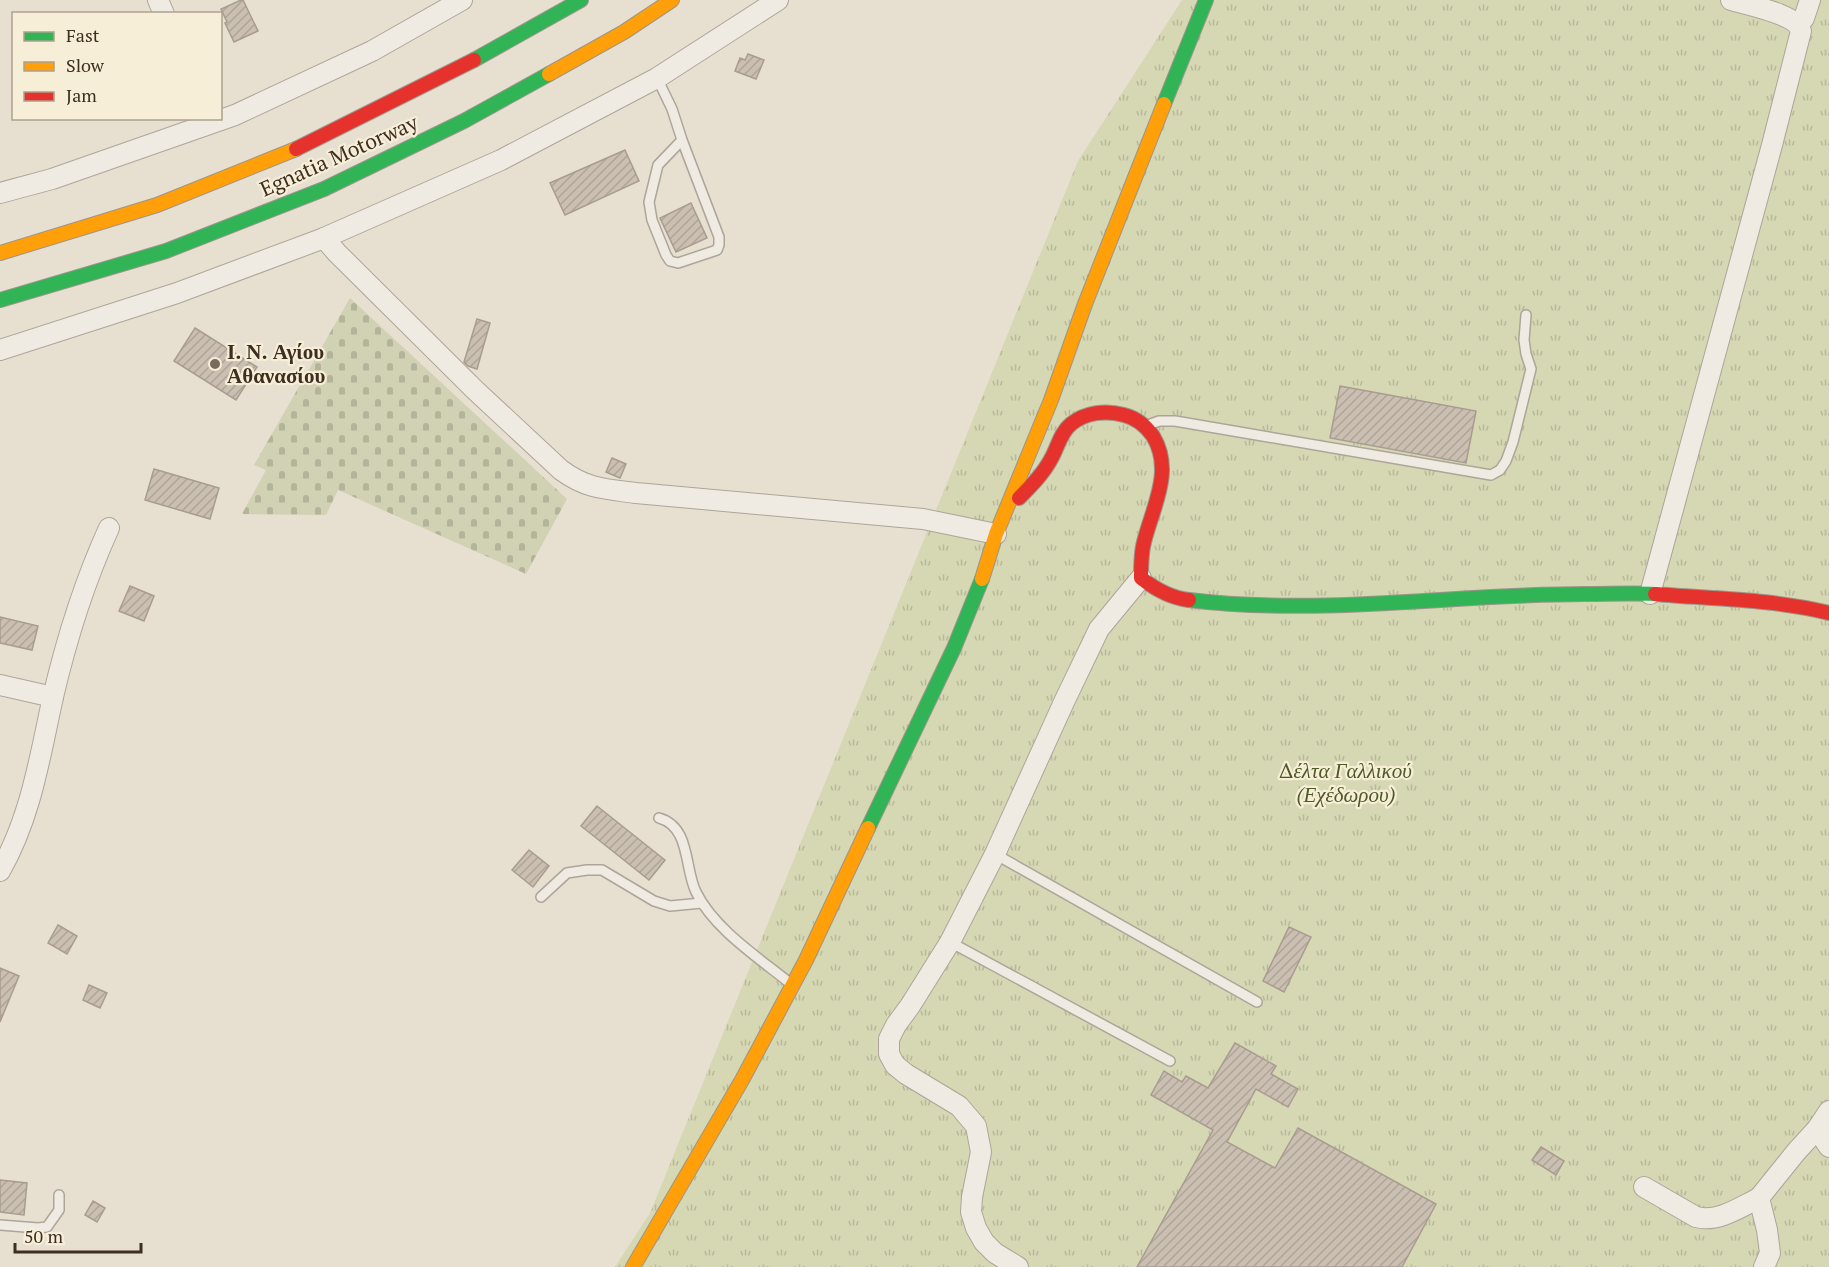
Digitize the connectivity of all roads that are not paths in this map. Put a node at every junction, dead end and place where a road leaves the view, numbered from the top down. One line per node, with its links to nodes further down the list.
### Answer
1 (462, 0): 10 (street)
2 (581, 0): 16 (main road, Egnatia Motorway)
3 (672, 0): 17 (main road, Egnatia Motorway)
4 (778, 0): 9 (street)
5 (1206, 0): 21 (main road)
6 (1731, 0): 8 (street)
7 (1810, 0): 8 (street)
8 (1800, 25): 25 (street)
9 (657, 78): 13 (lane); 15 (street)
10 (222, 118)
11 (212, 120): 12 (street)
12 (184, 126): 14 (street)
13 (682, 140): 13 (lane)
14 (0, 193)
15 (324, 238): 19 (street); 23 (street)
16 (0, 253)
17 (0, 300)
18 (1527, 315): 20 (lane)
19 (0, 350)
20 (1146, 426): 21 (main road); 24 (main road)
21 (1006, 512): 23 (main road)
22 (109, 528): 28 (street)
23 (996, 534): 35 (main road)
24 (1141, 578): 25 (main road); 30 (street)
25 (1650, 594): 26 (main road)
26 (1829, 613)
27 (0, 685): 28 (street)
28 (53, 697): 31 (street)
29 (659, 818): 33 (lane)
30 (995, 854): 34 (street); 36 (lane)
31 (0, 871)
32 (540, 897): 33 (lane)
33 (702, 903): 35 (lane)
34 (950, 942): 37 (lane); 46 (street)
35 (793, 986): 45 (main road)
36 (1257, 1002)
37 (1170, 1061)
38 (1829, 1111): 39 (street)
39 (1817, 1129): 40 (street); 43 (street)
40 (1829, 1147)
41 (1644, 1187): 43 (street)
42 (59, 1195): 44 (lane)
43 (1759, 1198): 47 (street)
44 (0, 1225)
45 (633, 1267)
46 (1018, 1267)
47 (1764, 1267)

